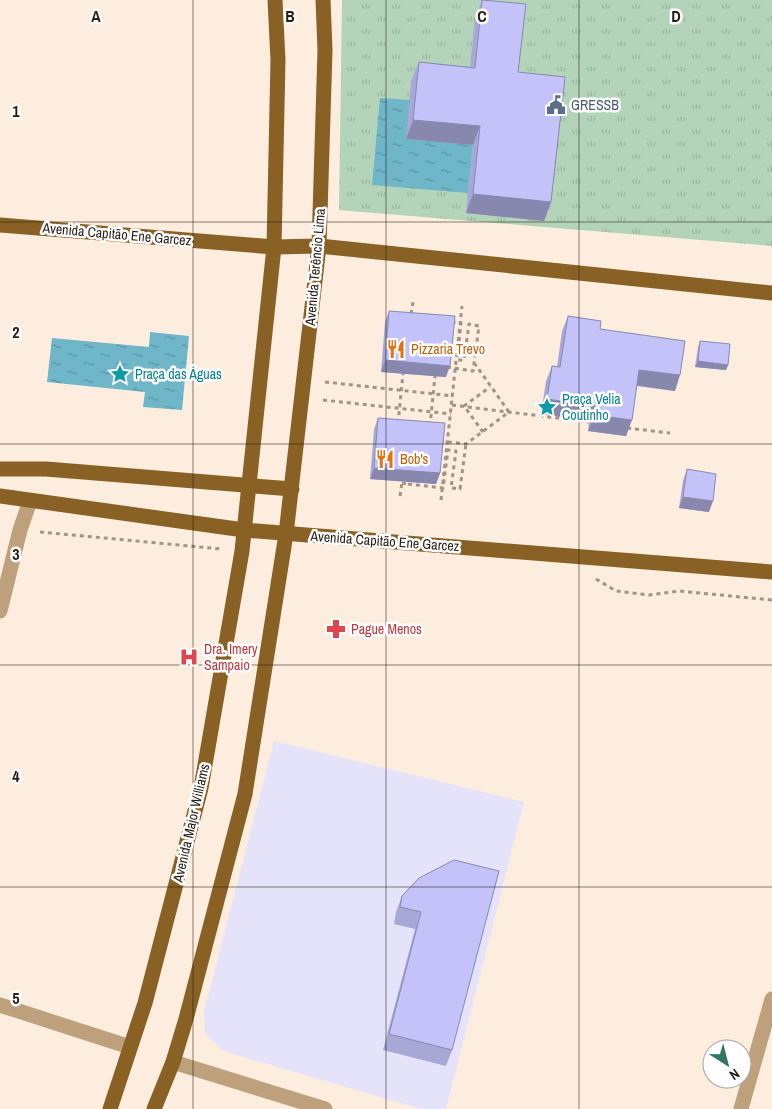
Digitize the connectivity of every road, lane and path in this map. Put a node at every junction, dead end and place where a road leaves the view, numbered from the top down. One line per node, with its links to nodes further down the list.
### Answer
1 (275, 0): 5 (main road)
2 (323, 0): 4 (main road, Avenida Terêncio Lima)
3 (0, 225): 5 (main road, Avenida Capitão Ene Garcez)
4 (319, 246): 5 (main road, Avenida Capitão Ene Garcez); 6 (main road, Avenida Capitão Ene Garcez); 35 (main road, Avenida Terêncio Lima)
5 (274, 247): 34 (main road)
6 (772, 293)
7 (412, 302): 9 (path)
8 (462, 306): 19 (path)
9 (411, 317)
10 (445, 321): 11 (path, bridge)
11 (474, 364): 12 (path, bridge); 16 (path, bridge)
12 (447, 368)
13 (403, 374): 17 (path)
14 (435, 376): 18 (path)
15 (325, 382): 17 (path)
16 (490, 386): 28 (path, bridge); 28 (path, bridge)
17 (402, 390): 18 (path); 22 (path)
18 (433, 394): 19 (path); 23 (path)
19 (453, 396): 21 (path)
20 (323, 400): 22 (path)
21 (452, 405): 24 (path); 25 (path)
22 (399, 408): 23 (path); 27 (path)
23 (431, 412): 24 (path); 30 (path)
24 (451, 414): 38 (path)
25 (589, 422)
26 (628, 428): 29 (path)
27 (397, 431)
28 (482, 432): 32 (path, bridge)
29 (670, 433)
30 (429, 434)
31 (440, 441): 32 (path, bridge)
32 (466, 444): 37 (path, bridge)
33 (0, 469): 34 (main road)
34 (249, 486): 35 (main road); 40 (main road)
35 (292, 489): 41 (main road, Avenida Terêncio Lima)
36 (0, 496): 39 (main road, Avenida Capitão Ene Garcez)
37 (400, 496)
38 (442, 500)
39 (30, 501): 40 (main road, Avenida Capitão Ene Garcez); 43 (street)
40 (244, 530): 41 (main road, Avenida Capitão Ene Garcez); 46 (main road, Avenida Major Williams)
41 (286, 534): 42 (main road, Avenida Capitão Ene Garcez); 47 (main road)
42 (772, 572)
43 (0, 611)
44 (772, 999): 51 (street)
45 (0, 1005): 46 (street)
46 (130, 1047): 48 (main road, Avenida Major Williams)
47 (172, 1062): 49 (main road); 50 (street)
48 (110, 1109)
49 (154, 1109)
50 (326, 1109)
51 (741, 1109)

